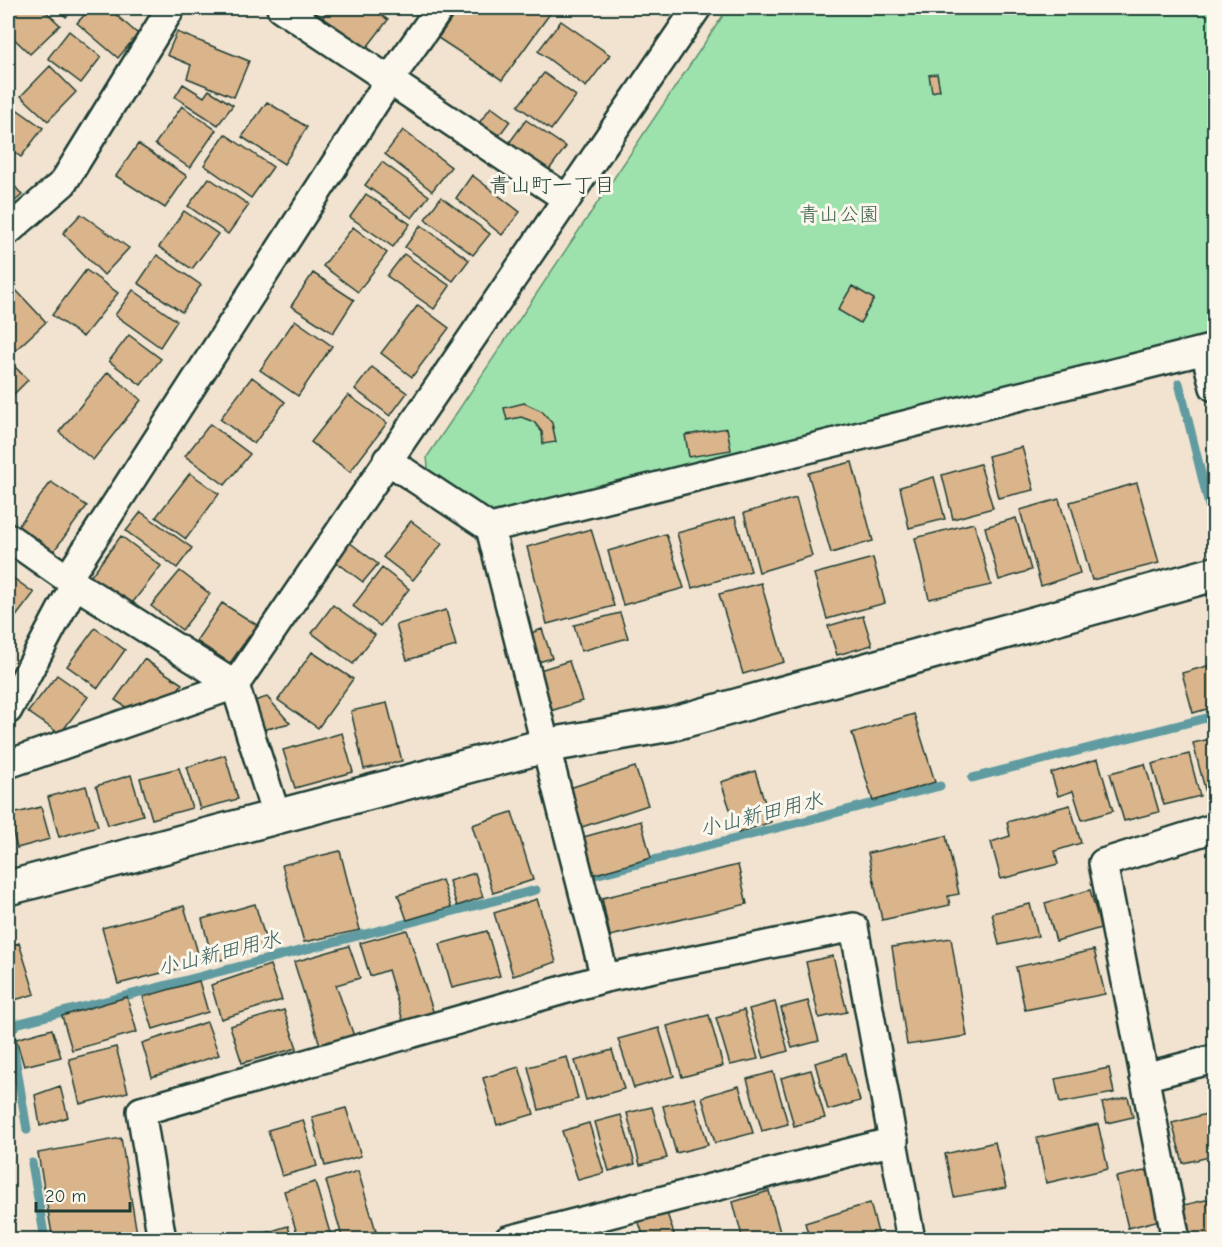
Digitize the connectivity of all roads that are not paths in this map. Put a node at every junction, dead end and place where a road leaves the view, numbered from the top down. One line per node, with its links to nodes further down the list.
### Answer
1 (171, 8): 7 (street)
2 (281, 8): 5 (street)
3 (440, 8): 5 (street)
4 (697, 8): 6 (street)
5 (390, 79): 6 (street); 14 (street)
6 (567, 199): 10 (street)
7 (8, 231)
8 (1210, 350): 9 (street); 11 (street)
9 (1215, 387)
10 (387, 460): 11 (street); 15 (street)
11 (490, 528): 17 (street)
12 (8, 537): 14 (street)
13 (1215, 574): 17 (street)
14 (71, 581): 15 (street); 16 (street)
15 (236, 685): 18 (street); 19 (street)
16 (8, 710)
17 (544, 746): 19 (street); 22 (street)
18 (8, 759)
19 (277, 819): 21 (street)
20 (1215, 828): 24 (street)
21 (8, 888)
22 (605, 978): 25 (street); 26 (street)
23 (1215, 1059): 24 (street)
24 (1144, 1077): 29 (street)
25 (894, 1141): 27 (street); 28 (street)
26 (162, 1239)
27 (508, 1239)
28 (911, 1239)
29 (1176, 1239)

